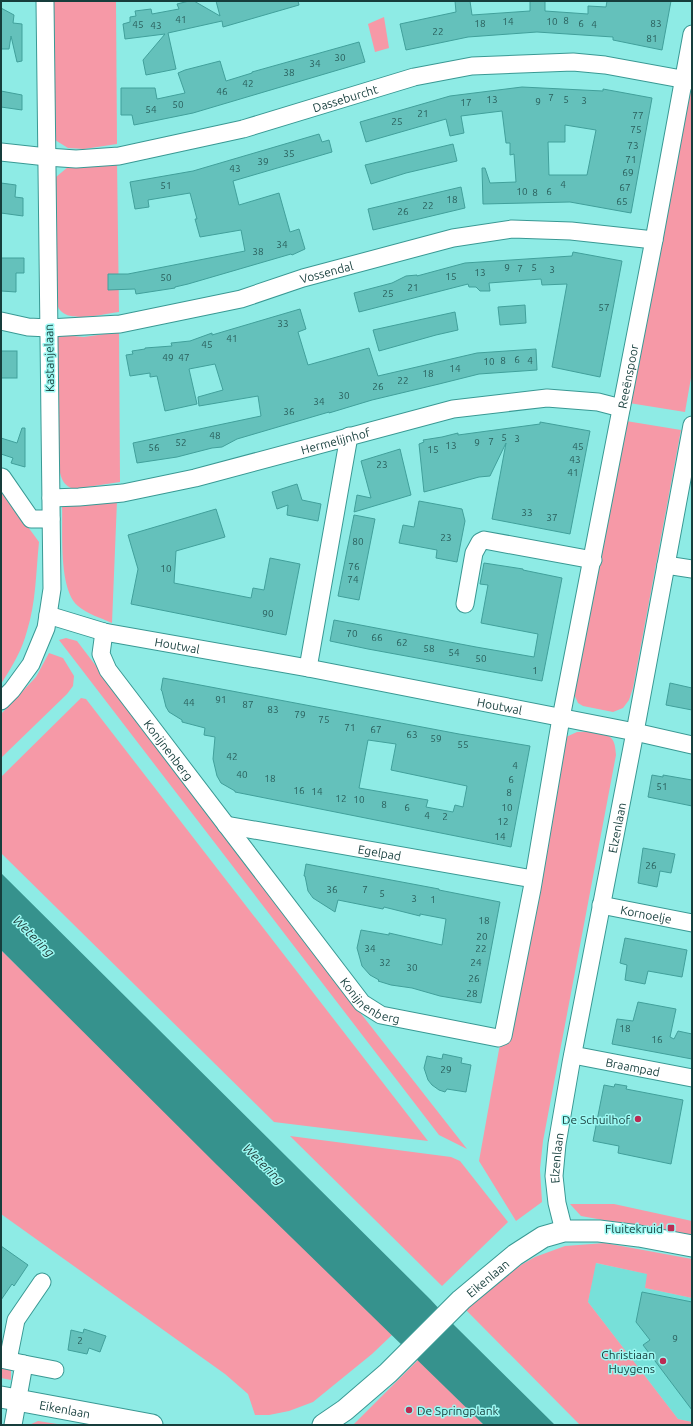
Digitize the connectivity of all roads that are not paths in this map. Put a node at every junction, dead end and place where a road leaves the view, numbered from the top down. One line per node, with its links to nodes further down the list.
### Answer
1 (45, 1): 5 (street, Kastanjelaan)
2 (692, 34): 3 (street, Reeënspoor)
3 (688, 80): 5 (street, Dasseburcht); 6 (street, Reeënspoor)
4 (1, 152): 5 (street, Dasseburcht)
5 (46, 157): 8 (street, Kastanjelaan)
6 (654, 240): 8 (street, Vossendal); 9 (street, Reeënspoor)
7 (1, 321): 8 (street, Vossendal)
8 (49, 328): 13 (street, Kastanjelaan)
9 (621, 408): 11 (street, Hermelijnhof); 15 (street, Reeënspoor)
10 (692, 425): 16 (street, Elzenlaan)
11 (349, 436): 13 (street, Hermelijnhof); 21 (street)
12 (2, 477): 14 (street)
13 (51, 498): 14 (street, Kastanjelaan)
14 (51, 519): 19 (street, Kastanjelaan)
15 (593, 560): 18 (street); 23 (street, Reeënspoor)
16 (666, 565): 17 (street); 24 (street, Elzenlaan)
17 (692, 569)
18 (465, 604)
19 (48, 615): 20 (street, Houtwal); 22 (street, Kastanjelaan)
20 (104, 632): 21 (street, Houtwal); 26 (street, Konijnenberg)
21 (308, 668): 23 (street, Houtwal)
22 (1, 701)
23 (561, 718): 24 (street, Houtwal); 27 (street, Konijnenberg)
24 (635, 732): 25 (street, Houtwal); 28 (street, Elzenlaan)
25 (692, 745)
26 (226, 825): 27 (street, Egelpad); 27 (street, Konijnenberg)
27 (533, 879)
28 (601, 905): 29 (street, Kornoelje); 30 (street, Elzenlaan)
29 (692, 923)
30 (573, 1055): 31 (street, Braampad); 32 (street, Elzenlaan)
31 (692, 1078)
32 (564, 1231): 33 (street, Eikenlaan); 40 (street, Eikenlaan)
33 (692, 1246)
34 (42, 1282): 35 (street)
35 (11, 1361): 36 (street); 37 (street)
36 (55, 1370)
37 (9, 1398): 38 (street); 39 (street, Eikenlaan)
38 (13, 1425)
39 (152, 1425)
40 (323, 1425)

